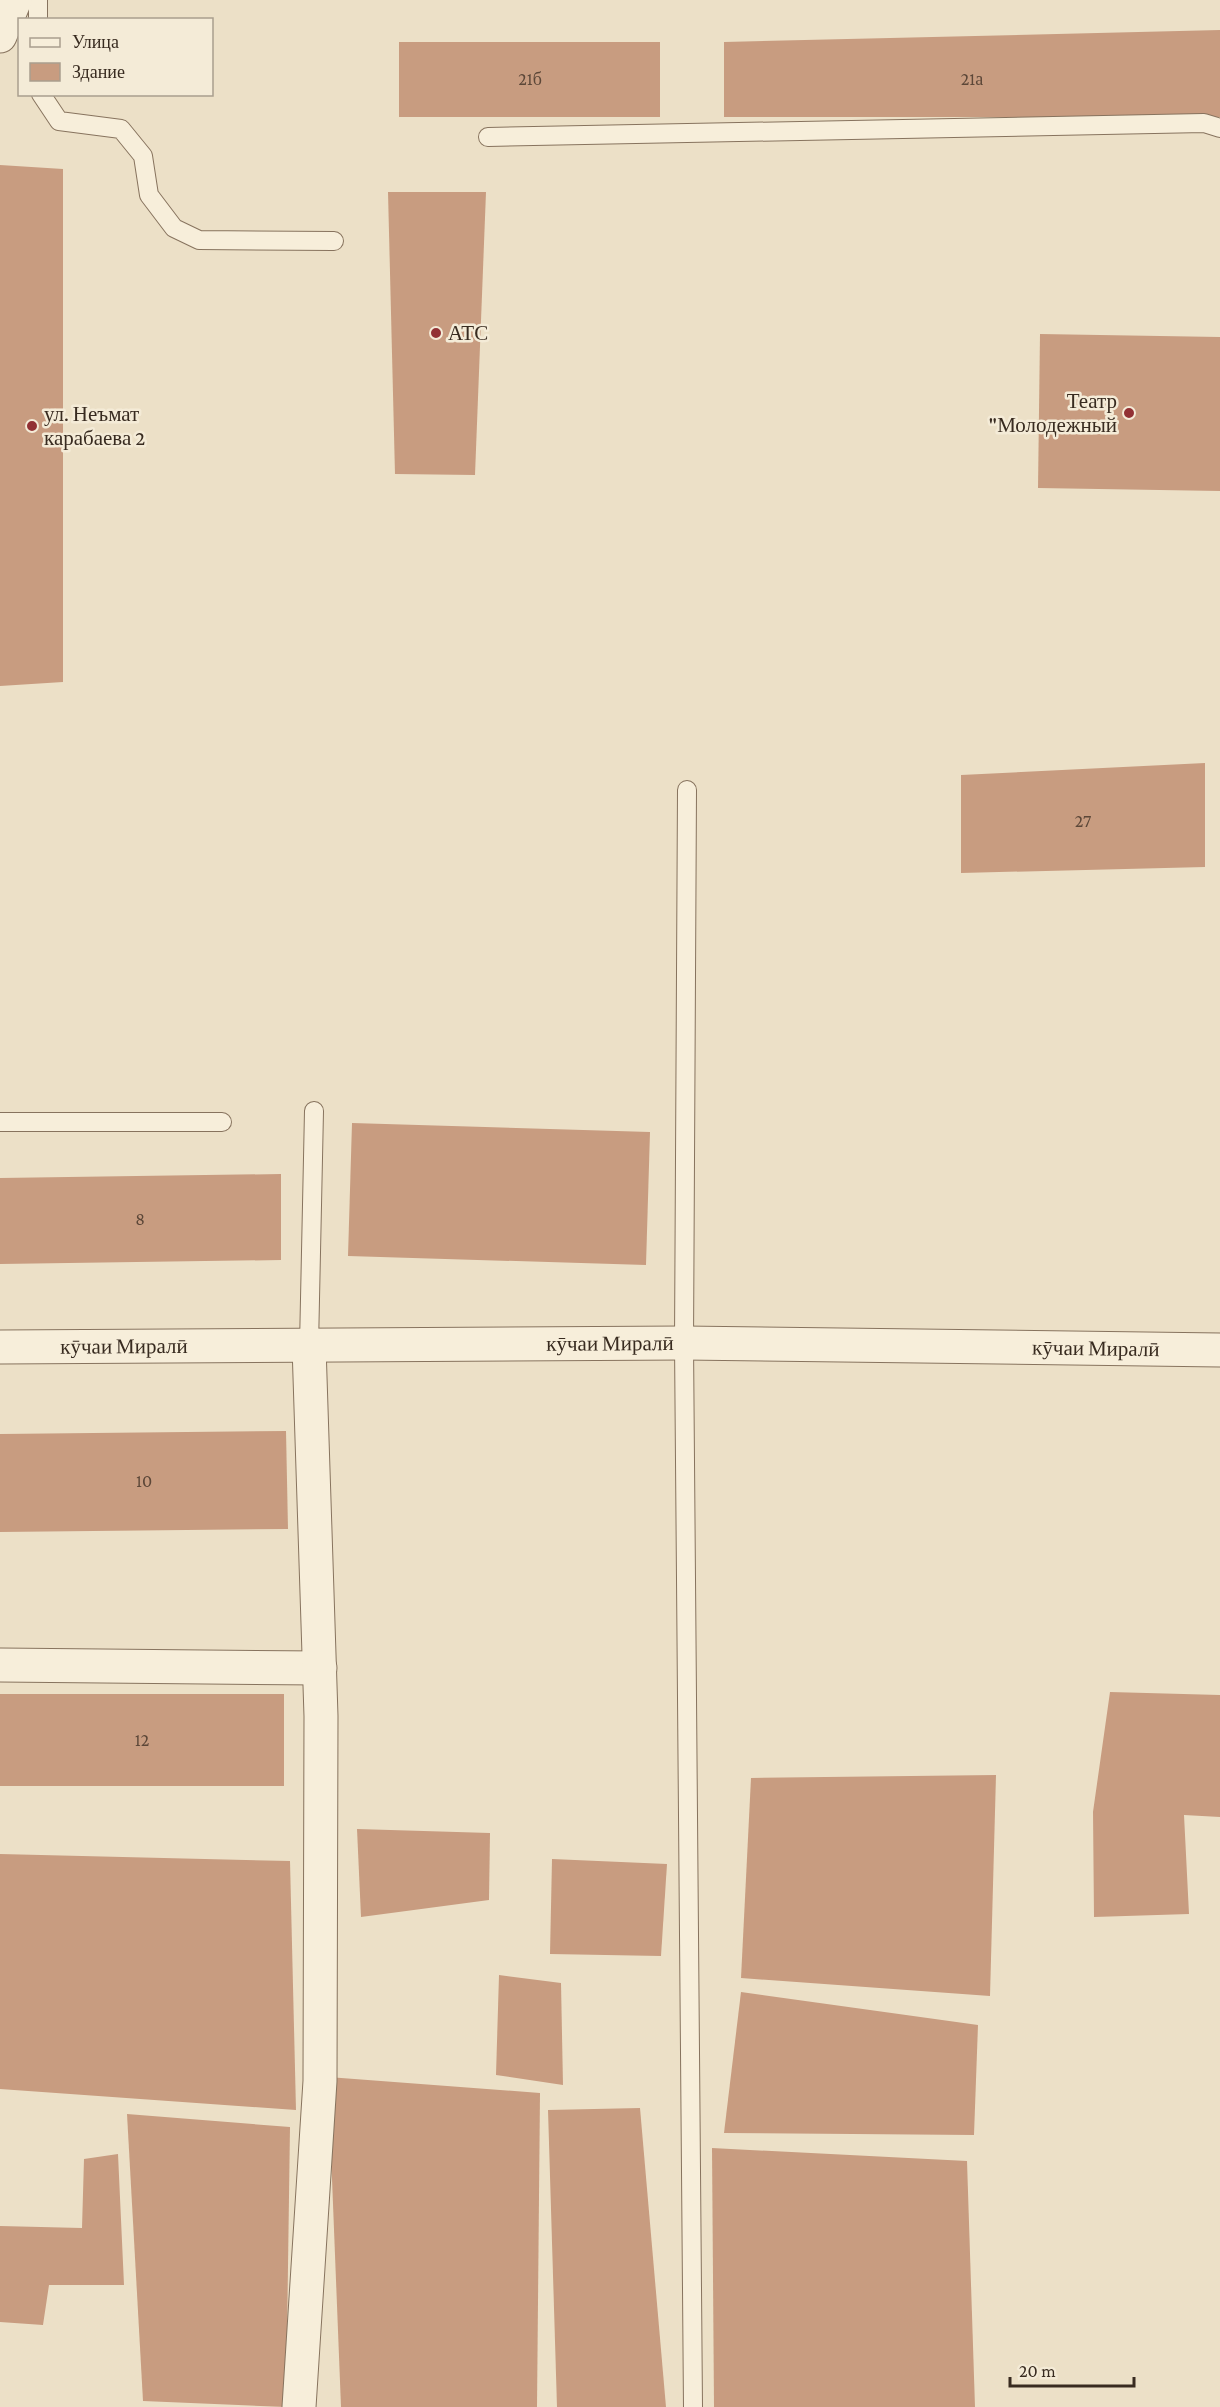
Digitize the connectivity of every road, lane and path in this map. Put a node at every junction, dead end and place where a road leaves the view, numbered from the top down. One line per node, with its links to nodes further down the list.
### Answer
1 (15, 0): 4 (street)
2 (38, 0): 3 (lane)
3 (38, 18)
4 (0, 36)
5 (42, 96): 8 (lane)
6 (1220, 128): 7 (lane)
7 (488, 137)
8 (334, 242)
9 (687, 790): 13 (lane)
10 (314, 1111): 14 (lane)
11 (0, 1122): 12 (lane)
12 (222, 1122)
13 (684, 1344): 14 (street, кӯчаи Миралӣ); 16 (street, кӯчаи Миралӣ); 20 (lane)
14 (309, 1346): 15 (street, кӯчаи Миралӣ); 18 (street)
15 (0, 1347)
16 (1220, 1350)
17 (0, 1665): 18 (street)
18 (320, 1668): 19 (street)
19 (298, 2407)
20 (693, 2407)

